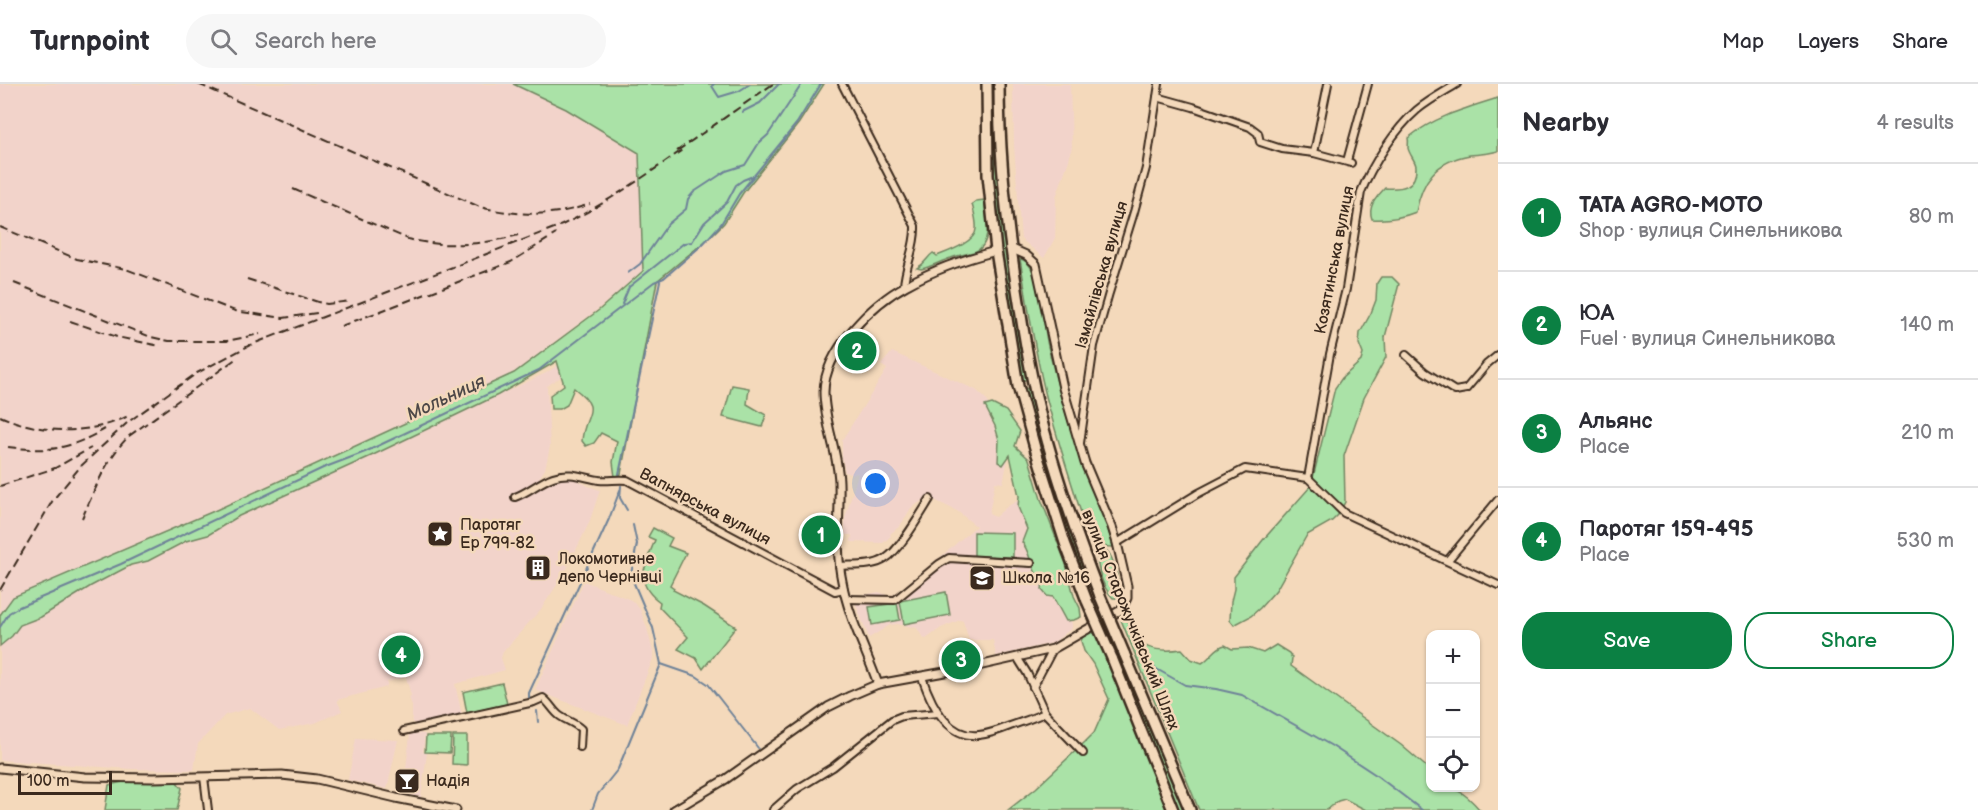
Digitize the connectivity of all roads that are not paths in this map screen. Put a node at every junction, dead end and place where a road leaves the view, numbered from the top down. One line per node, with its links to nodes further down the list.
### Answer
1 (842, 84): 14 (street)
2 (987, 84): 9 (main road, вулиця Старожучківський Шлях)
3 (999, 84): 10 (main road, вулиця Старожучківський Шлях)
4 (1159, 84): 8 (street, Ізмайлівська вулиця)
5 (1328, 84): 11 (street)
6 (1368, 84): 11 (street)
7 (1457, 84): 20 (street, Козятинська вулиця)
8 (1157, 98): 11 (street); 19 (street, Ізмайлівська вулиця)
9 (987, 131): 10 (main road); 13 (main road, вулиця Старожучківський Шлях)
10 (999, 131): 12 (main road, вулиця Старожучківський Шлях)
11 (1314, 153)
12 (1010, 248): 17 (main road, вулиця Старожучківський Шлях); 19 (street)
13 (996, 251): 14 (street); 18 (main road, вулиця Старожучківський Шлях)
14 (904, 286): 27 (street)
15 (1406, 355): 16 (street)
16 (1498, 355)
17 (1033, 383): 18 (main road); 28 (main road, вулиця Старожучківський Шлях)
18 (1018, 386): 31 (main road, вулиця Старожучківський Шлях)
19 (1080, 443): 24 (street, Ізмайлівська вулиця)
20 (1308, 478): 24 (street); 25 (street)
21 (515, 497): 30 (street, Вапнярська вулиця)
22 (930, 499): 27 (street)
23 (1498, 500): 25 (street)
24 (1117, 543): 33 (street, Ізмайлівська вулиця)
25 (1448, 560): 29 (street)
26 (1030, 563): 32 (street)
27 (839, 566): 30 (street)
28 (1096, 585): 31 (main road); 50 (main road, вулиця Старожучківський Шлях, bridge)
29 (1498, 585)
30 (844, 589): 32 (street)
31 (1083, 590): 49 (main road, вулиця Старожучківський Шлях, bridge)
32 (846, 599): 36 (street)
33 (1053, 649): 34 (street); 37 (street)
34 (1017, 657): 35 (street); 37 (street)
35 (922, 676): 36 (street); 38 (street)
36 (878, 684): 47 (street)
37 (1033, 687): 39 (street)
38 (939, 713): 39 (street); 48 (street)
39 (1045, 713): 42 (street)
40 (404, 730): 41 (street)
41 (580, 747)
42 (1083, 753)
43 (0, 768): 44 (street)
44 (204, 777): 45 (street); 46 (street)
45 (208, 810)
46 (456, 810)
47 (674, 810)
48 (773, 810)
49 (1173, 810)
50 (1190, 810)

